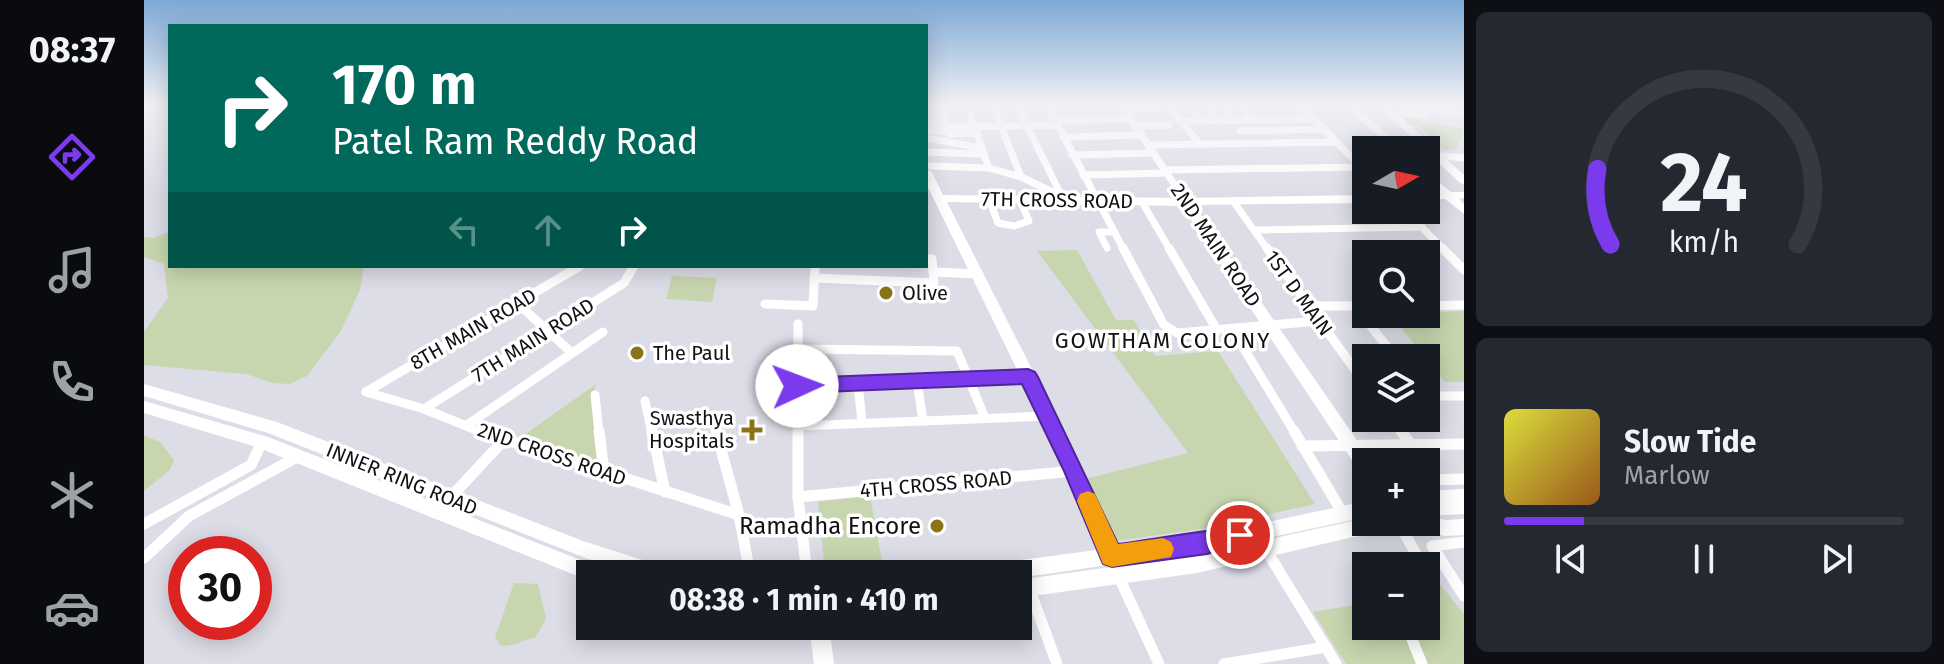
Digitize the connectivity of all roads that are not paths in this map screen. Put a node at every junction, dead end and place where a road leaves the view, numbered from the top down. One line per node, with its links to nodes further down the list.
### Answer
1 (960, 134): 14 (street)
2 (977, 134): 14 (street)
3 (1005, 134): 28 (street)
4 (1031, 134): 33 (street)
5 (1062, 134): 9 (street)
6 (1192, 134): 11 (street)
7 (1329, 134): 10 (street)
8 (1141, 135): 9 (street); 12 (street, 2ND MAIN ROAD)
9 (1063, 137): 17 (street)
10 (1336, 142): 11 (street); 20 (street)
11 (1200, 144): 12 (street)
12 (1148, 145): 16 (street, 2ND MAIN ROAD)
13 (1464, 146): 19 (street)
14 (983, 151): 15 (street); 22 (street)
15 (928, 152)
16 (1153, 153): 17 (street); 26 (street, 2ND MAIN ROAD)
17 (1072, 155): 27 (street)
18 (1440, 156): 19 (street)
19 (1462, 157)
20 (1352, 159)
21 (1440, 163): 29 (main road)
22 (989, 168): 23 (street); 28 (street)
23 (929, 169): 32 (main road)
24 (1440, 169): 31 (main road)
25 (1352, 170): 26 (street)
26 (1165, 171): 27 (street); 40 (street, 2ND MAIN ROAD)
27 (1083, 175): 37 (street)
28 (1021, 177): 33 (street)
29 (1464, 181)
30 (1440, 184): 31 (main road)
31 (1459, 196): 41 (main road)
32 (939, 198): 34 (main road, 7TH CROSS ROAD); 53 (main road)
33 (1066, 198): 36 (main road, 7TH CROSS ROAD); 37 (main road, 7TH CROSS ROAD)
34 (989, 199): 36 (main road, 7TH CROSS ROAD); 36 (street)
35 (1352, 199): 38 (main road, 7TH CROSS ROAD)
36 (1020, 200)
37 (1098, 201): 39 (main road, 7TH CROSS ROAD); 45 (street)
38 (1233, 201): 40 (main road, 7TH CROSS ROAD); 44 (street, 1ST D MAIN)
39 (1142, 202): 40 (main road, 7TH CROSS ROAD); 66 (street)
40 (1186, 202): 63 (main road, 2ND MAIN ROAD)
41 (1464, 210)
42 (1419, 224): 43 (street)
43 (1422, 227): 44 (street); 51 (street)
44 (1254, 230): 58 (street, 1ST D MAIN)
45 (1114, 232): 46 (street); 66 (street)
46 (1107, 248)
47 (928, 259): 52 (street)
48 (577, 268): 55 (street, 8TH MAIN ROAD)
49 (633, 268): 65 (street, 7TH MAIN ROAD)
50 (815, 268): 54 (street)
51 (1464, 270)
52 (933, 272): 53 (street); 54 (street)
53 (979, 274): 71 (main road)
54 (814, 278): 56 (street)
55 (517, 303): 65 (street); 77 (street, 8TH MAIN ROAD)
56 (765, 304)
57 (1464, 305): 60 (street)
58 (1308, 306): 59 (street); 61 (street, 1ST D MAIN)
59 (1352, 306)
60 (1440, 306)
61 (1319, 321): 63 (street); 70 (street, 1ST D MAIN)
62 (798, 324): 68 (street)
63 (1270, 325): 64 (street); 95 (main road, 2ND MAIN ROAD)
64 (1232, 329): 66 (street); 97 (street)
65 (547, 330): 69 (street); 83 (street, 7TH MAIN ROAD)
66 (1217, 330)
67 (603, 332): 69 (street)
68 (798, 349): 72 (street); 75 (street)
69 (572, 353): 89 (street)
70 (1352, 366)
71 (1028, 377): 72 (street); 84 (main road)
72 (969, 379): 73 (street); 85 (street)
73 (917, 381): 74 (street); 87 (street)
74 (858, 383): 75 (street); 88 (street)
75 (797, 386): 90 (street)
76 (144, 390): 107 (main road, INNER RING ROAD)
77 (366, 392): 83 (street, 2ND CROSS ROAD)
78 (595, 395): 101 (street)
79 (1440, 396): 80 (street)
80 (1464, 396)
81 (645, 401): 104 (street)
82 (144, 407): 93 (main road, INNER RING ROAD)
83 (424, 409): 89 (street, 2ND CROSS ROAD)
84 (1047, 416): 85 (street); 100 (main road)
85 (985, 418): 87 (street)
86 (713, 419): 113 (street)
87 (923, 421): 88 (street)
88 (862, 423): 90 (street)
89 (467, 425): 92 (street, 2ND CROSS ROAD)
90 (797, 426): 106 (street)
91 (1401, 432): 96 (street)
92 (503, 441): 101 (street, 2ND CROSS ROAD); 107 (street)
93 (262, 442): 99 (main road, INNER RING ROAD); 116 (street)
94 (1464, 444): 96 (street)
95 (1351, 445): 96 (street); 97 (street); 98 (main road, 2ND MAIN ROAD)
96 (1411, 445)
97 (1302, 446): 112 (street)
98 (1353, 448)
99 (299, 456): 123 (street); 127 (main road, INNER RING ROAD)
100 (1075, 471): 106 (street, 4TH CROSS ROAD); 122 (main road)
101 (604, 472): 104 (street, 2ND CROSS ROAD)
102 (1464, 479): 103 (street)
103 (1440, 480)
104 (665, 492): 113 (street, 2ND CROSS ROAD)
105 (1464, 496): 108 (main road)
106 (798, 497): 126 (street)
107 (450, 498): 124 (main road, INNER RING ROAD)
108 (1440, 498)
109 (1464, 506): 110 (main road)
110 (1440, 507)
111 (1352, 511): 112 (main road)
112 (1342, 512): 122 (main road)
113 (739, 515): 125 (street)
114 (1464, 518): 115 (main road)
115 (1440, 520)
116 (144, 524)
117 (1440, 526): 118 (main road)
118 (1464, 527)
119 (1352, 529): 121 (main road)
120 (1464, 542): 131 (street)
121 (1266, 550): 129 (main road); 135 (street)
122 (1112, 556): 128 (main road)
123 (144, 558)
124 (620, 560)
125 (747, 560)
126 (805, 560)
127 (576, 566)
128 (1032, 567)
129 (1118, 575): 130 (main road); 139 (street)
130 (1032, 588)
131 (1464, 596)
132 (1032, 609): 138 (street)
133 (821, 640): 137 (main road)
134 (1412, 640): 142 (street)
135 (1326, 647): 136 (street); 141 (street)
136 (1254, 662): 140 (street)
137 (824, 664)
138 (1057, 664)
139 (1159, 664)
140 (1224, 664)
141 (1336, 664)
142 (1422, 664)

